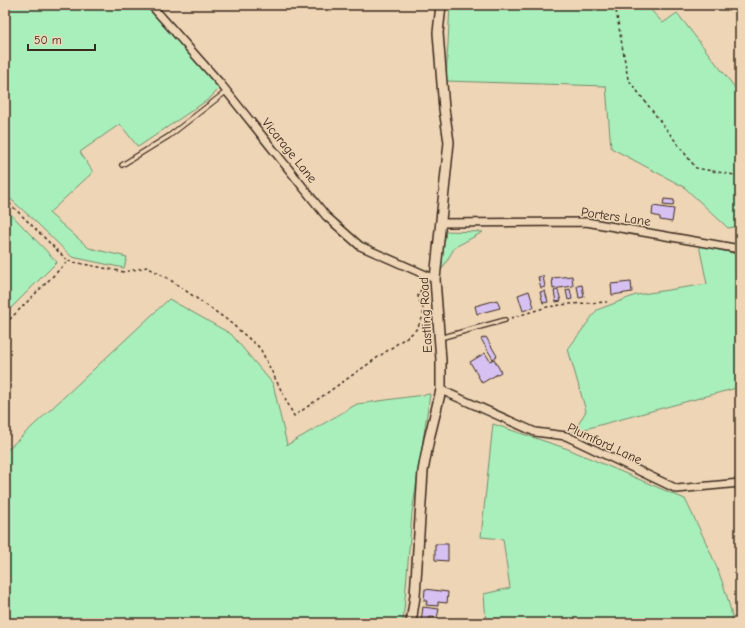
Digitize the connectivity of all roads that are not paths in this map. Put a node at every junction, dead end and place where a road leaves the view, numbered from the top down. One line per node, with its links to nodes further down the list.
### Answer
1 (151, 5): 3 (street, Vicarage Lane)
2 (441, 5): 5 (street, Eastling Road)
3 (227, 91): 4 (lane); 7 (street, Vicarage Lane)
4 (122, 165)
5 (440, 223): 6 (street, Porters Lane); 7 (street, Eastling Road)
6 (740, 249)
7 (434, 282): 9 (street, Eastling Road)
8 (505, 320): 9 (lane)
9 (438, 338): 10 (street, Eastling Road)
10 (441, 390): 11 (street); 12 (street, Plumford Lane); 13 (street, Eastling Road)
11 (484, 407)
12 (740, 483)
13 (411, 623)

